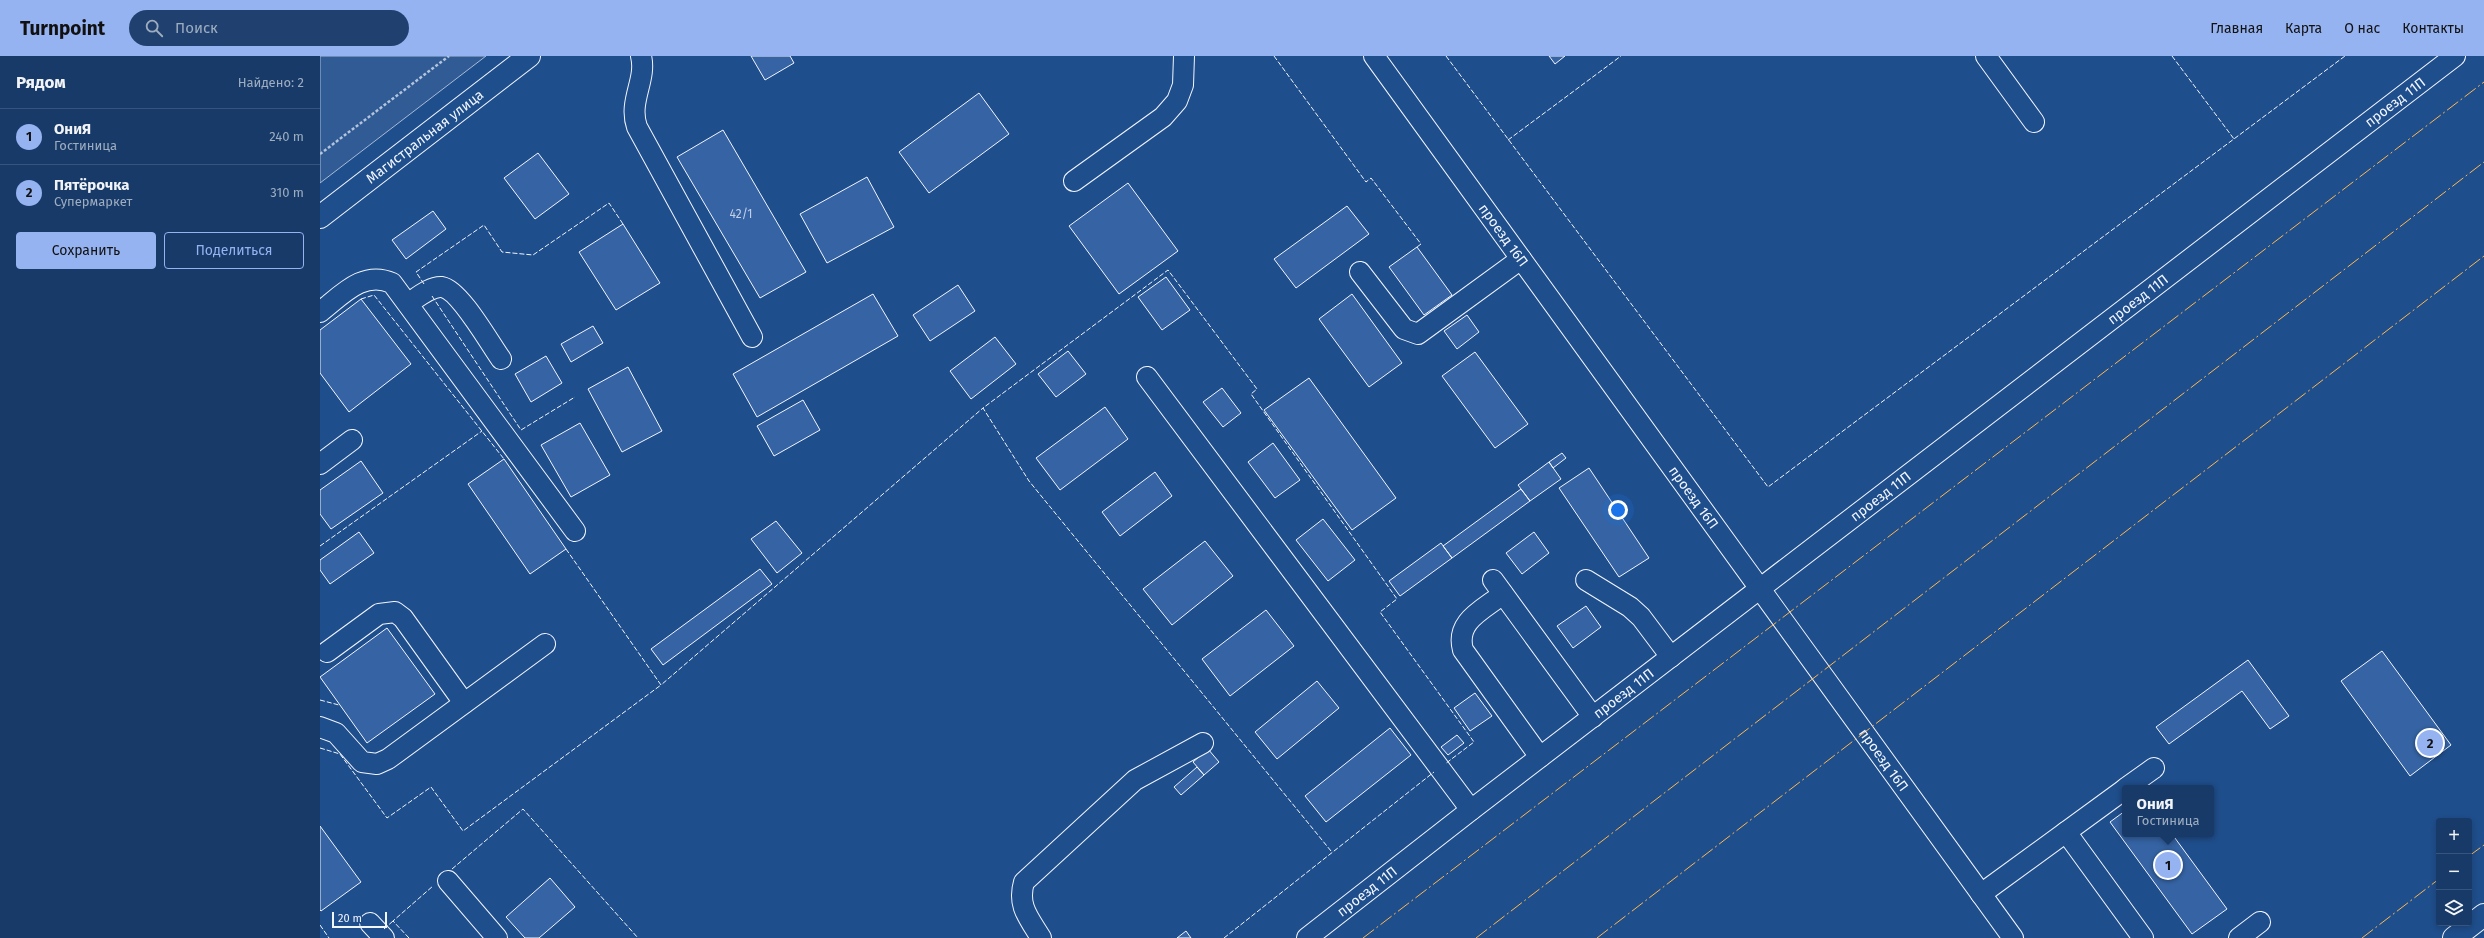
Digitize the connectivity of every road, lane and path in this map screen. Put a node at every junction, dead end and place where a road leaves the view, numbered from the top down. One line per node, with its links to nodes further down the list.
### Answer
1 (449, 56): 9 (path)
2 (529, 56): 11 (main road, Магистральная улица)
3 (641, 56): 16 (street)
4 (1184, 56): 10 (street)
5 (1374, 56): 12 (street, проезд 16П)
6 (1986, 56): 8 (street)
7 (2455, 56): 23 (street, проезд 11П)
8 (2034, 122)
9 (320, 154)
10 (1074, 181)
11 (320, 217)
12 (1521, 259): 13 (street); 23 (street, проезд 16П)
13 (1360, 272)
14 (409, 303): 15 (street); 17 (street); 21 (street)
15 (320, 312)
16 (752, 337)
17 (501, 359)
18 (1147, 377): 35 (street)
19 (352, 440): 20 (street)
20 (320, 464)
21 (575, 531)
22 (1586, 580): 26 (street)
23 (1760, 589): 26 (street, проезд 11П); 38 (street, проезд 16П)
24 (545, 644): 27 (street)
25 (327, 652): 27 (street)
26 (1671, 657): 28 (street, проезд 11П)
27 (464, 703): 29 (street)
28 (1593, 717): 31 (street, проезд 11П); 31 (street)
29 (320, 727)
30 (1203, 743): 44 (street)
31 (1540, 757): 35 (street, проезд 11П)
32 (2154, 768): 33 (street)
33 (2130, 785)
34 (2122, 791): 36 (street)
35 (1471, 810): 45 (street, проезд 11П)
36 (2066, 832): 38 (street); 47 (street)
37 (448, 881): 43 (street)
38 (1981, 894): 46 (street, проезд 16П)
39 (2484, 915): 49 (main road)
40 (2260, 922): 48 (street)
41 (370, 923): 42 (street)
42 (384, 938)
43 (497, 938)
44 (1041, 938)
45 (1307, 938)
46 (2013, 938)
47 (2143, 938)
48 (2239, 938)
49 (2454, 938)

